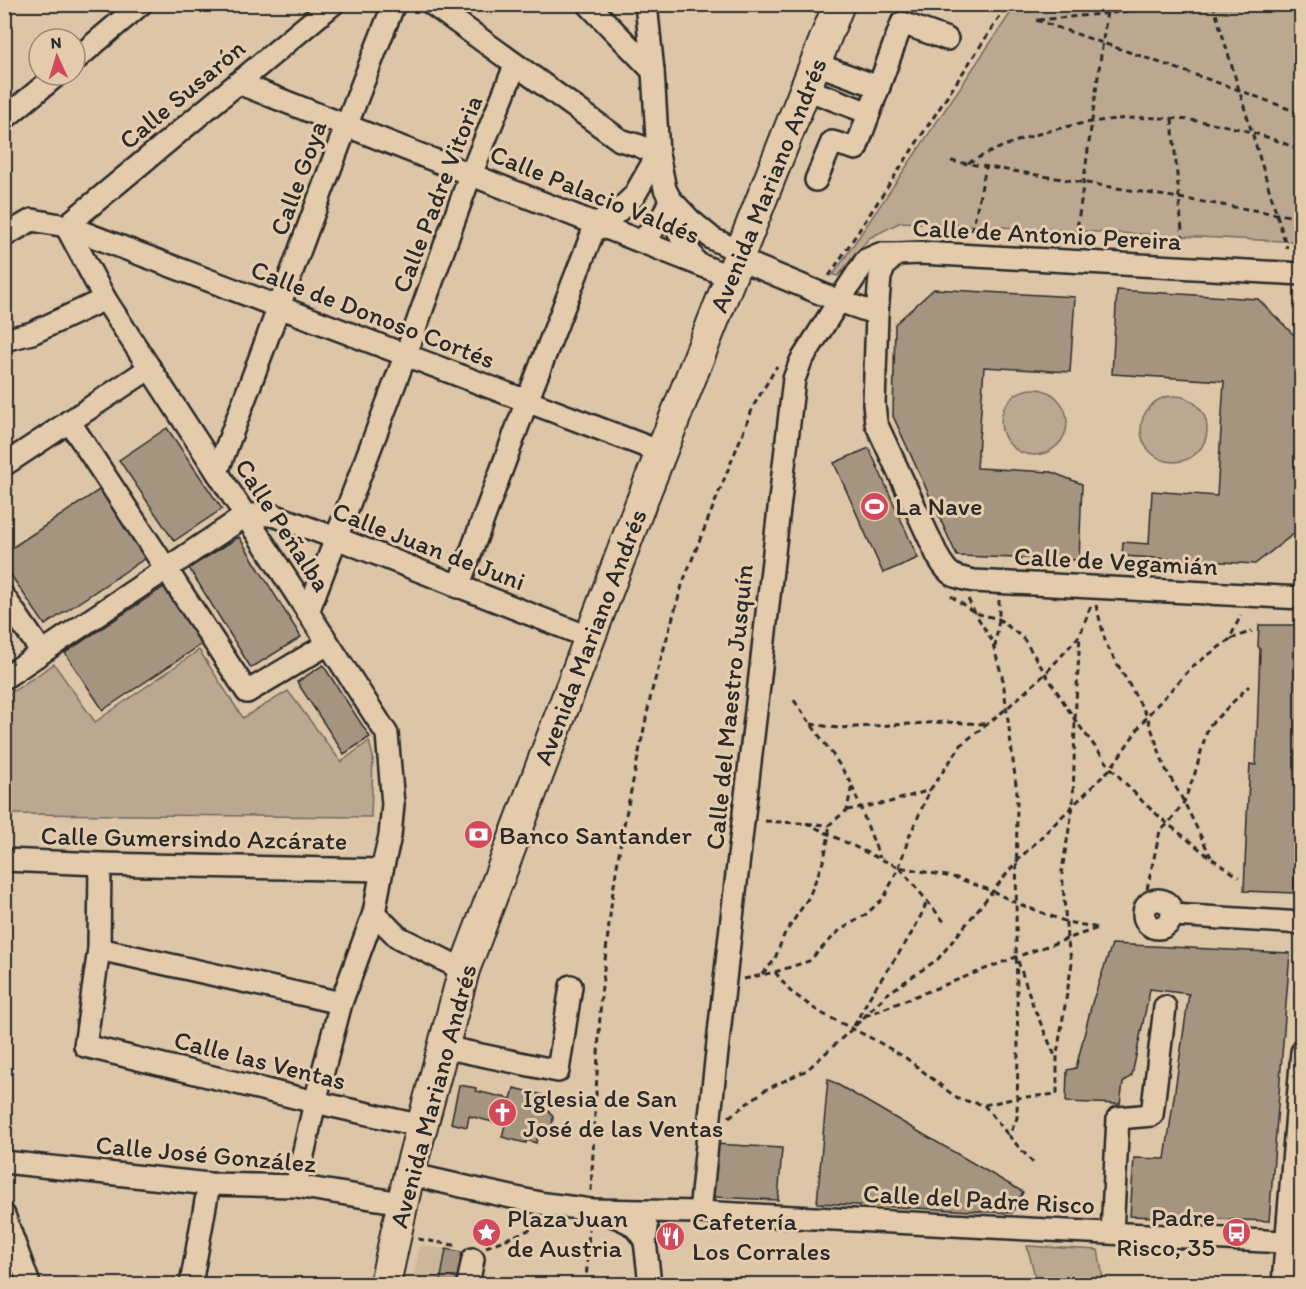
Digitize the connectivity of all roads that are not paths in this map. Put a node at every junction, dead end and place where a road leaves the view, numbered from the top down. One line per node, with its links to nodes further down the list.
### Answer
1 (141, 4): 9 (street)
2 (333, 4): 13 (street, Calle Susarón)
3 (394, 4): 18 (street, Calle Goya)
4 (432, 4): 10 (street)
5 (588, 4): 11 (street)
6 (646, 4): 11 (street)
7 (839, 4): 12 (main road, Avenida Mariano Andrés)
8 (947, 39): 15 (street)
9 (87, 50)
10 (515, 66): 19 (street); 20 (street, Calle Padre Vitoria)
11 (653, 71): 19 (street)
12 (811, 76): 15 (street); 16 (street); 30 (main road, Avenida Mariano Andrés)
13 (238, 83): 18 (street, Calle Palacio Valdés); 25 (street, Calle Susarón)
14 (43, 87): 17 (street)
15 (879, 87): 16 (street)
16 (869, 113): 21 (street)
17 (4, 119)
18 (345, 125): 20 (street, Calle Palacio Valdés); 34 (street, Calle Goya)
19 (658, 154): 22 (street); 23 (street)
20 (471, 174): 24 (street, Calle Palacio Valdés); 37 (street, Calle Padre Vitoria)
21 (816, 180)
22 (637, 192): 23 (street); 24 (street)
23 (670, 199): 27 (street); 29 (street); 30 (street)
24 (596, 224): 27 (street, Calle Palacio Valdés); 39 (street)
25 (66, 226): 26 (street, Calle de Donoso Cortés); 32 (street, Calle Peñalba); 34 (street, Calle de Donoso Cortés)
26 (4, 236)
27 (640, 241): 29 (street, Calle Palacio Valdés)
28 (897, 254): 31 (street, Calle de Antonio Pereira); 33 (street, Calle del Maestro Jusquín); 35 (street, Calle de Antonio Pereira)
29 (696, 263): 30 (street, Calle Palacio Valdés)
30 (736, 263): 33 (street); 41 (main road, Avenida Mariano Andrés)
31 (1302, 274)
32 (105, 299): 36 (street); 38 (street, Calle Peñalba)
33 (839, 301): 35 (street); 78 (street, Calle del Maestro Jusquín)
34 (280, 307): 37 (street, Calle de Donoso Cortés); 43 (street, Calle Goya)
35 (877, 314): 46 (street, Calle de Antonio Pereira)
36 (4, 340)
37 (406, 354): 39 (street, Calle de Donoso Cortés); 45 (street, Calle Padre Vitoria)
38 (150, 368): 40 (street); 43 (street, Calle Peñalba)
39 (527, 401): 41 (street, Calle de Donoso Cortés); 48 (street)
40 (69, 421): 42 (street); 47 (street)
41 (661, 452): 52 (main road, Avenida Mariano Andrés)
42 (4, 465)
43 (217, 472): 44 (street, Calle Peñalba)
44 (245, 516): 45 (street, Calle Juan de Juni); 47 (street); 51 (street, Calle Peñalba)
45 (336, 538): 48 (street, Calle Juan de Juni); 51 (street, Calle Padre Vitoria)
46 (938, 557): 50 (street, Calle de Vegamián)
47 (166, 567): 53 (street); 54 (street)
48 (458, 586): 52 (street, Calle Juan de Juni)
49 (4, 597): 54 (street)
50 (1302, 598)
51 (308, 612): 53 (street, Calle Peñalba)
52 (591, 638): 63 (main road, Avenida Mariano Andrés)
53 (328, 644): 58 (street, Calle Peñalba)
54 (42, 652): 55 (street)
55 (4, 678)
56 (4, 860): 57 (street, Calle Gumersindo Azcárate)
57 (100, 864): 58 (street, Calle Gumersindo Azcárate); 62 (street)
58 (382, 870): 59 (street, Calle Peñalba)
59 (374, 914): 63 (street); 65 (street, Calle Peñalba)
60 (1172, 915): 61 (street)
61 (1302, 923)
62 (99, 949): 65 (street); 69 (street, Calle las Ventas)
63 (464, 970): 67 (main road, Avenida Mariano Andrés)
64 (571, 986): 67 (street)
65 (341, 1003): 69 (street, Calle Peñalba)
66 (1165, 1007): 80 (street, Calle del Padre Risco)
67 (443, 1047): 70 (main road, Avenida Mariano Andrés)
68 (1302, 1052): 82 (street)
69 (315, 1102): 70 (street, Calle las Ventas); 74 (street, Calle Peñalba)
70 (422, 1126): 72 (main road, Avenida Mariano Andrés)
71 (4, 1162): 73 (street, Calle José González)
72 (409, 1174): 75 (main road, Avenida Mariano Andrés); 76 (street)
73 (209, 1184): 74 (street, Calle José González); 85 (street)
74 (296, 1186): 75 (street, Calle José González)
75 (402, 1203): 86 (main road, Avenida Mariano Andrés)
76 (590, 1209): 77 (street, Calle del Padre Risco); 81 (street)
77 (664, 1211): 78 (street, Calle del Padre Risco); 81 (street)
78 (698, 1212): 80 (street, Calle del Padre Risco)
79 (4, 1215): 84 (street)
80 (1112, 1233): 82 (street, Calle del Padre Risco)
81 (645, 1241): 88 (street)
82 (1294, 1243): 89 (street)
83 (470, 1251): 87 (street)
84 (29, 1284)
85 (191, 1284)
86 (386, 1284)
87 (468, 1284)
88 (650, 1284)
89 (1284, 1284)

